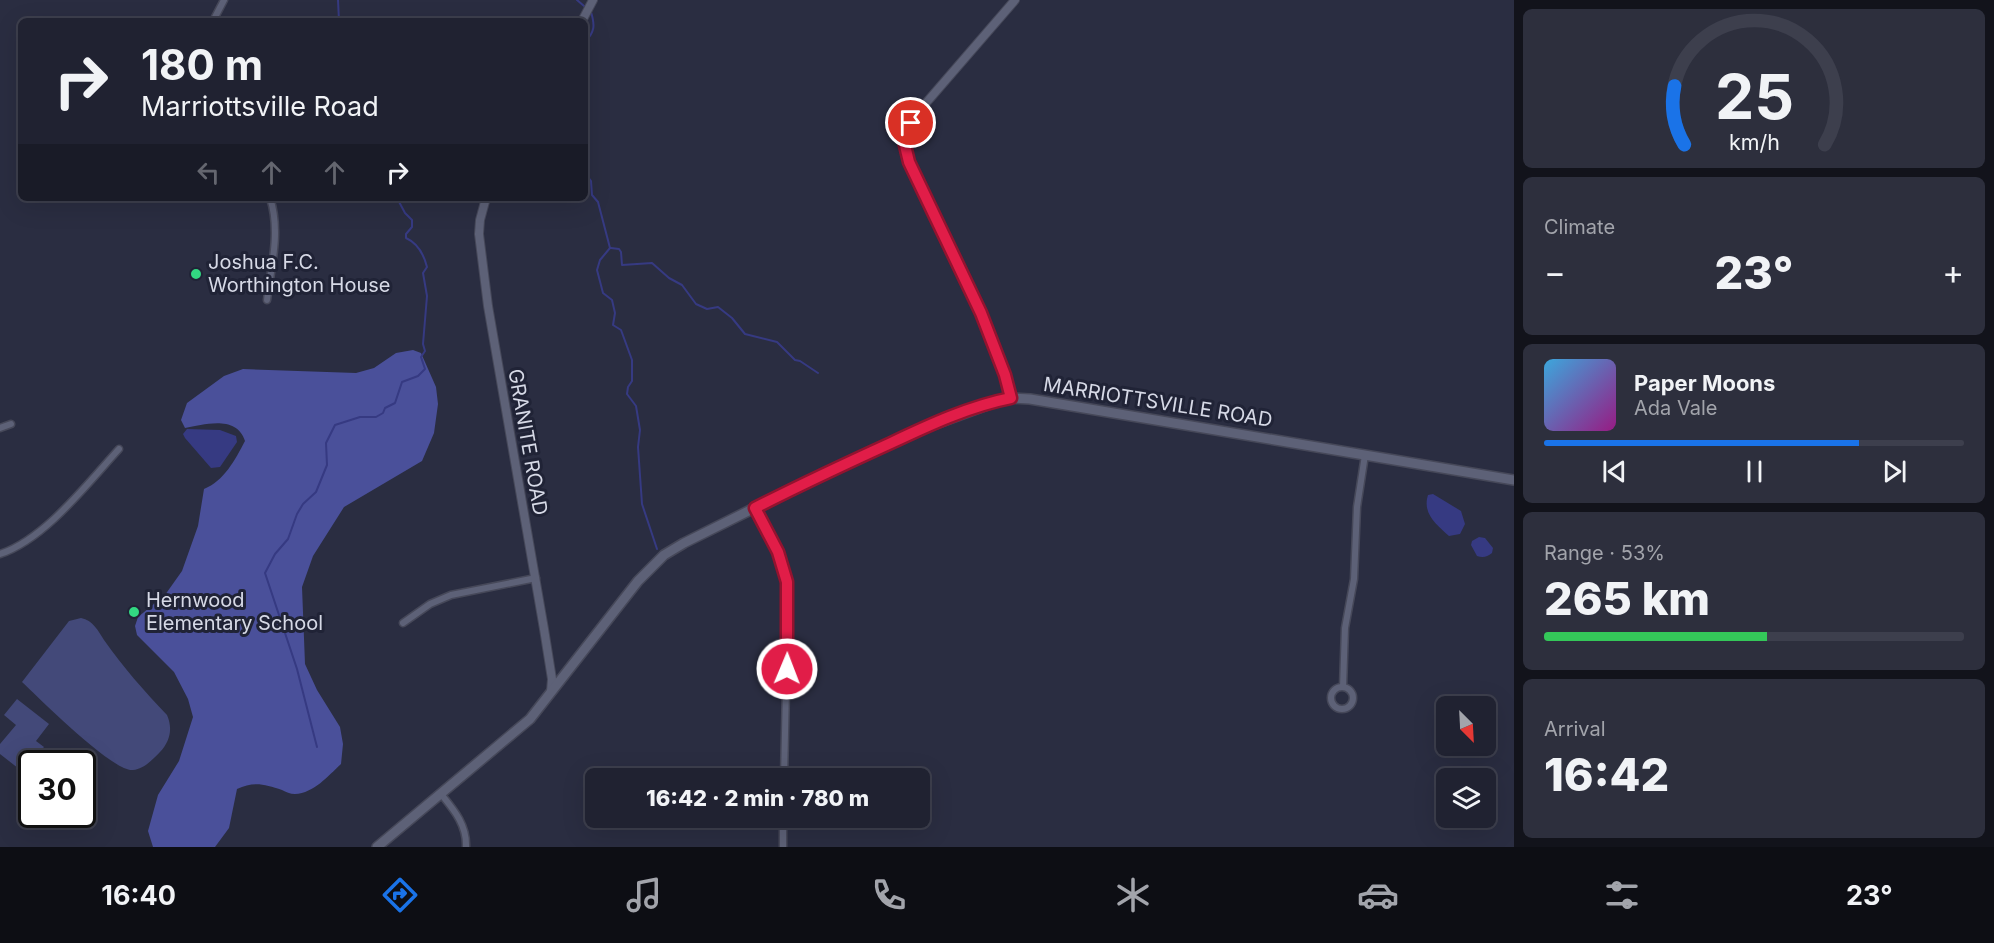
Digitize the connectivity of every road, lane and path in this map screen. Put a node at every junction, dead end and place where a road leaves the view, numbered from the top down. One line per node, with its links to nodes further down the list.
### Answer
1 (224, 0): 4 (street)
2 (593, 0): 5 (street)
3 (1015, 0): 9 (street)
4 (215, 18)
5 (584, 18)
6 (271, 201): 8 (street)
7 (485, 201): 17 (street, GRANITE ROAD)
8 (267, 300)
9 (1011, 398): 13 (main road, MARRIOTTSVILLE ROAD); 15 (main road, MARRIOTTSVILLE ROAD)
10 (11, 424): 11 (street)
11 (0, 429)
12 (119, 449): 16 (street)
13 (1365, 455): 14 (main road, MARRIOTTSVILLE ROAD); 19 (street)
14 (1514, 480)
15 (755, 508): 20 (main road, MARRIOTTSVILLE ROAD); 21 (street)
16 (0, 554)
17 (536, 578): 18 (street); 20 (street, GRANITE ROAD)
18 (403, 623)
19 (1343, 687)
20 (551, 691): 22 (main road, MARRIOTTSVILLE ROAD)
21 (784, 768)
22 (441, 794): 24 (main road, MARRIOTTSVILLE ROAD); 25 (street)
23 (783, 828): 26 (street)
24 (377, 847)
25 (466, 847)
26 (783, 847)

